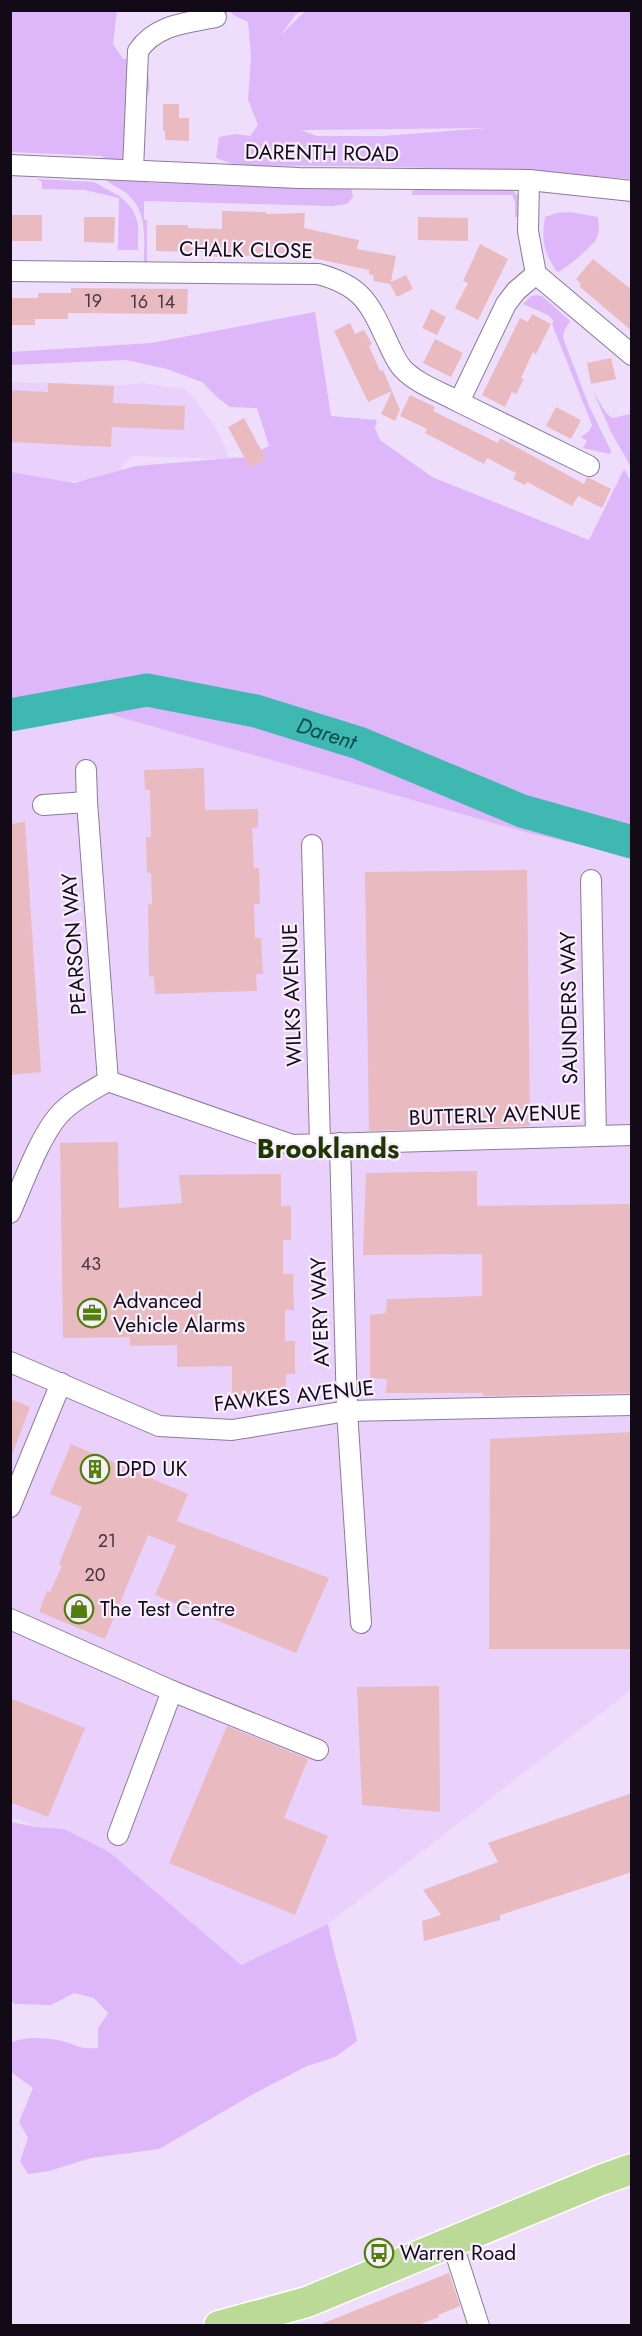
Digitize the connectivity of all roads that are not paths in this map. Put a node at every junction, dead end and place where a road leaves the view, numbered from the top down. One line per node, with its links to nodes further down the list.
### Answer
1 (216, 17): 3 (street)
2 (10, 165): 3 (street, DARENTH ROAD)
3 (133, 170): 4 (street, DARENTH ROAD)
4 (529, 180): 5 (street, DARENTH ROAD); 7 (street)
5 (632, 191)
6 (10, 271): 9 (street, CHALK CLOSE)
7 (536, 274): 8 (street); 9 (street)
8 (632, 355)
9 (459, 402): 10 (street, CHALK CLOSE)
10 (589, 466)
11 (86, 770): 12 (street, PEARSON WAY)
12 (87, 802): 13 (street); 16 (street, PEARSON WAY)
13 (44, 805)
14 (312, 845): 19 (street, WILKS AVENUE)
15 (591, 880): 18 (street, SAUNDERS WAY)
16 (108, 1081): 19 (street, BUTTERLY AVENUE); 20 (street)
17 (632, 1135): 18 (street, BUTTERLY AVENUE)
18 (596, 1136): 19 (street, BUTTERLY AVENUE)
19 (330, 1143): 24 (street, AVERY WAY)
20 (10, 1213)
21 (10, 1362): 22 (street, FAWKES AVENUE)
22 (61, 1383): 24 (street, FAWKES AVENUE); 25 (street)
23 (632, 1405): 24 (street, FAWKES AVENUE)
24 (347, 1411): 27 (street, AVERY WAY)
25 (10, 1507)
26 (10, 1619): 28 (street)
27 (361, 1623)
28 (172, 1691): 29 (street); 30 (street)
29 (318, 1750)
30 (118, 1835)
31 (632, 2169): 32 (main road)
32 (452, 2242): 33 (main road); 34 (street)
33 (219, 2325)
34 (479, 2325)

